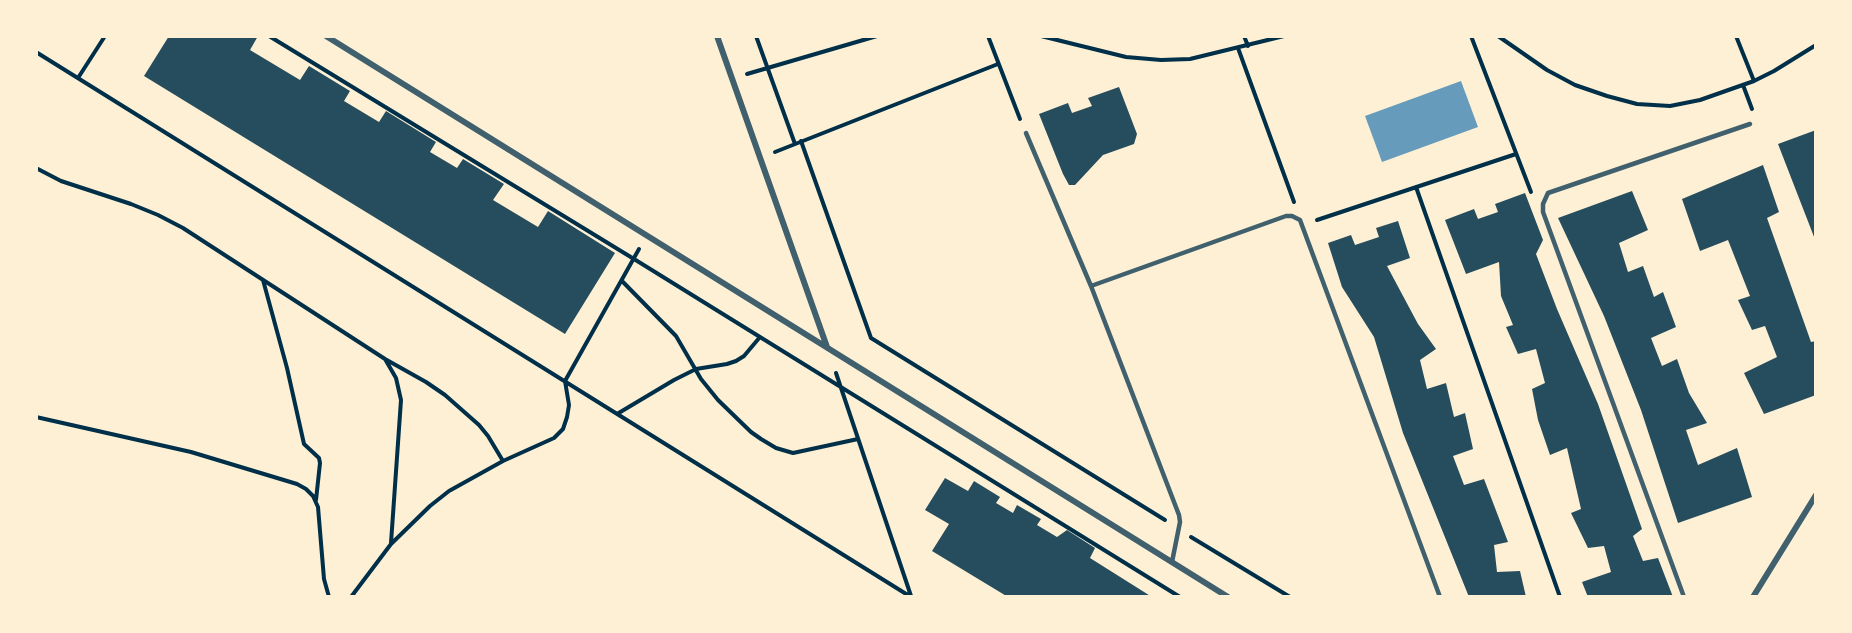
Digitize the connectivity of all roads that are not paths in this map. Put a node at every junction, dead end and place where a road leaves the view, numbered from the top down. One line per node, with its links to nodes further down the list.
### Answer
1 (326, 36): 6 (street)
2 (717, 36): 6 (street)
3 (1750, 124): 11 (lane)
4 (1026, 133): 5 (lane)
5 (1091, 286): 8 (lane); 10 (lane)
6 (827, 347): 8 (street)
7 (1816, 495): 12 (street)
8 (1172, 562): 9 (street)
9 (1228, 597)
10 (1440, 597)
11 (1684, 597)
12 (1753, 597)

